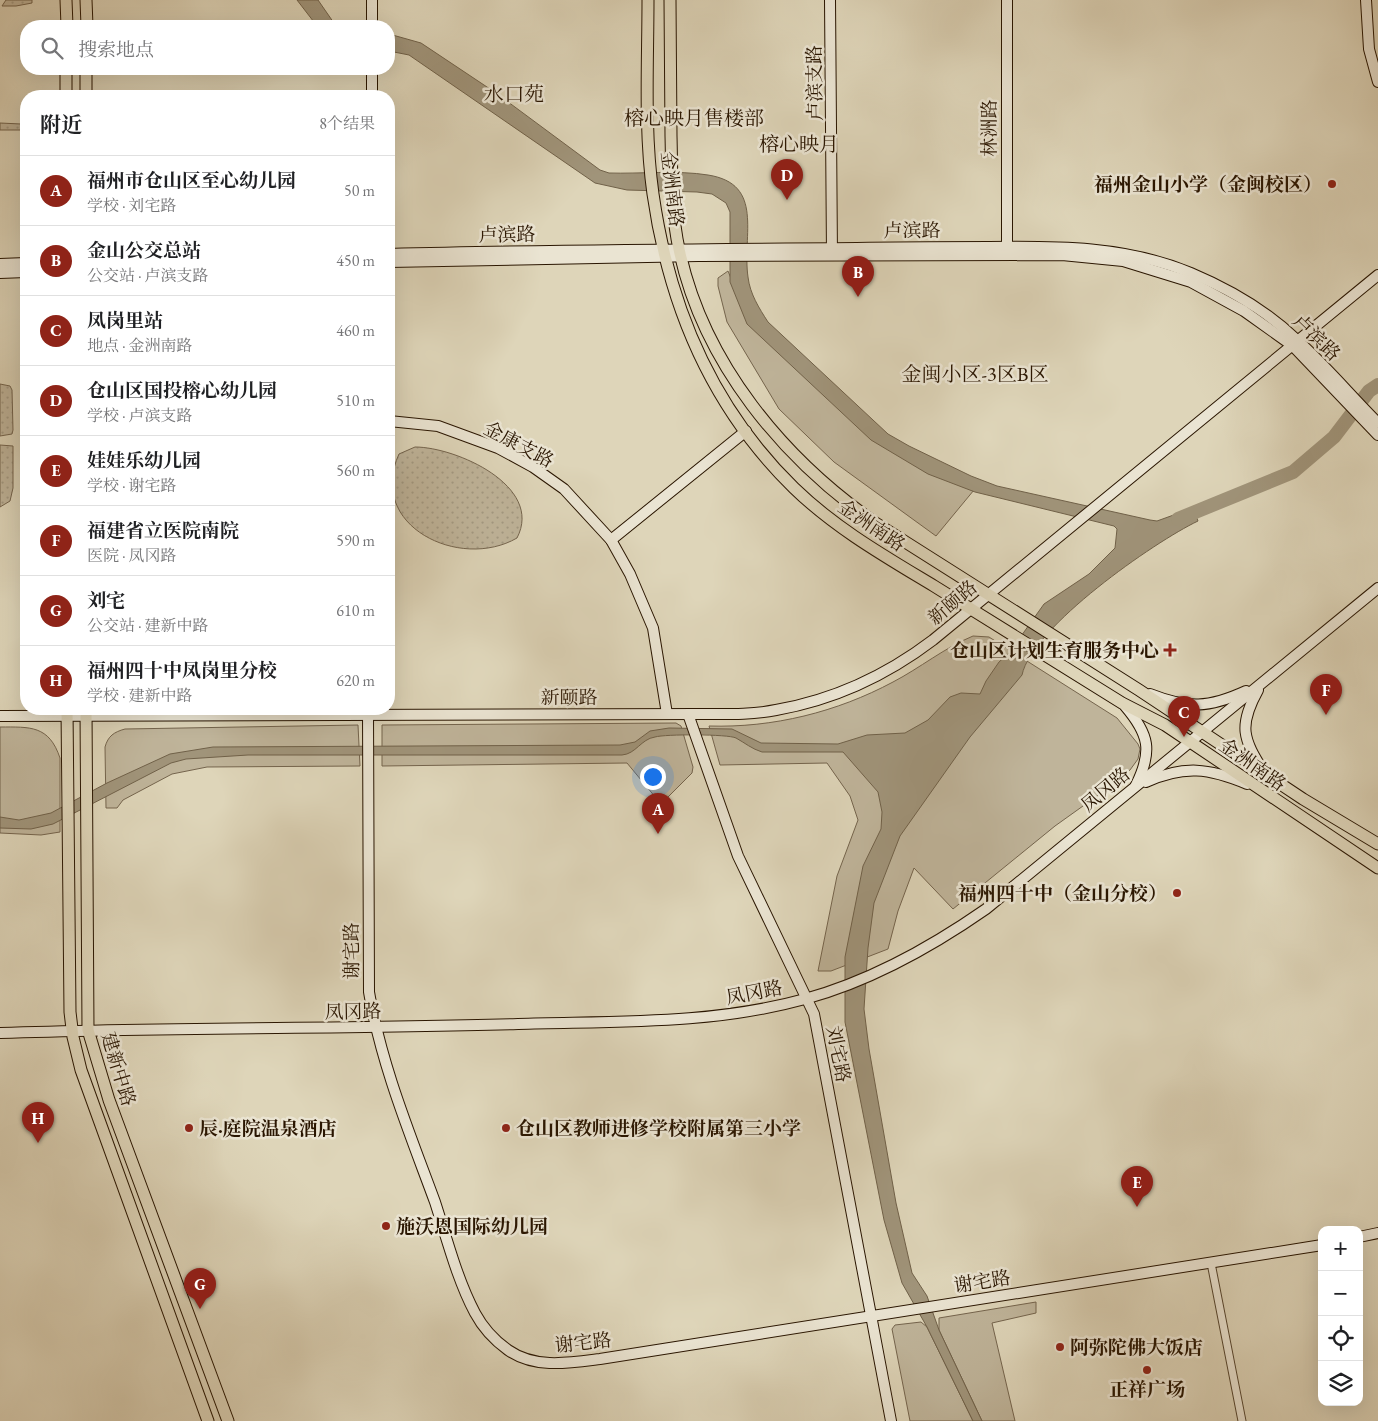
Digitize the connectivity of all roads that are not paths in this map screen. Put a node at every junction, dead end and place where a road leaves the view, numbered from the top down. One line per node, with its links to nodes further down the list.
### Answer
1 (66, 0): 9 (main road)
2 (86, 0): 10 (main road)
3 (372, 0): 11 (street)
4 (648, 0): 20 (main road, 金洲南路)
5 (670, 0): 21 (main road, 金洲南路)
6 (830, 0): 22 (street, 卢滨支路)
7 (1007, 0): 19 (street, 林洲路)
8 (1366, 0): 15 (street)
9 (66, 20)
10 (86, 20)
11 (372, 20)
12 (66, 75): 16 (main road)
13 (86, 75): 17 (main road)
14 (372, 75): 18 (street)
15 (1378, 82)
16 (66, 90)
17 (86, 90)
18 (372, 90)
19 (1007, 251): 22 (street, 卢滨路); 30 (street, 卢滨路)
20 (665, 252): 21 (street); 23 (street, 卢滨路); 24 (street); 33 (main road, 金洲南路)
21 (680, 252): 22 (street, 卢滨路); 37 (main road, 金洲南路)
22 (832, 252)
23 (395, 254)
24 (395, 262)
25 (20, 263): 26 (street)
26 (0, 264)
27 (20, 272): 28 (street)
28 (0, 273)
29 (1378, 275): 30 (street)
30 (1296, 343): 31 (street, 卢滨路); 37 (street, 新颐路)
31 (1371, 420): 34 (street, 卢滨路)
32 (395, 422): 35 (street, 金康支路)
33 (746, 431): 35 (street); 38 (main road, 金洲南路)
34 (1378, 435)
35 (611, 540): 43 (street, 金康支路)
36 (1378, 588): 39 (street, 凤冈路)
37 (988, 594): 38 (street, 新颐路); 40 (main road, 金洲南路)
38 (970, 609): 41 (main road, 金洲南路); 44 (street, 新颐路)
39 (1261, 685): 40 (street); 50 (street, 凤冈路); 52 (street)
40 (1140, 690): 50 (main road, 金洲南路)
41 (1122, 703): 51 (main road, 金洲南路); 54 (street)
42 (395, 712): 43 (street, 新颐路)
43 (667, 714): 44 (street, 新颐路)
44 (688, 714): 57 (street, 刘宅路)
45 (22, 715): 49 (street, 新颐路)
46 (67, 715): 60 (main road, 建新中路)
47 (86, 715): 59 (main road, 建新中路)
48 (368, 715): 58 (street, 谢宅路)
49 (0, 716)
50 (1201, 733): 51 (street, 凤冈路); 52 (main road, 金洲南路)
51 (1190, 742): 53 (main road, 金洲南路); 54 (street, 凤冈路)
52 (1267, 776): 55 (main road, 金洲南路)
53 (1254, 786): 54 (street); 56 (main road, 金洲南路)
54 (1134, 788): 57 (street, 凤冈路)
55 (1378, 844)
56 (1378, 868)
57 (807, 998): 58 (street, 凤冈路); 66 (street, 刘宅路)
58 (376, 1028): 59 (street, 凤冈路); 66 (street, 谢宅路)
59 (88, 1030): 60 (street, 凤冈路); 68 (main road, 建新中路)
60 (72, 1031): 61 (street, 凤冈路); 67 (main road, 建新中路)
61 (0, 1033)
62 (1378, 1232): 63 (street)
63 (1363, 1236)
64 (1318, 1246): 65 (street, 谢宅路)
65 (1211, 1263): 66 (street, 谢宅路); 70 (street)
66 (871, 1317): 69 (street, 刘宅路)
67 (208, 1421)
68 (228, 1421)
69 (890, 1421)
70 (1242, 1421)

